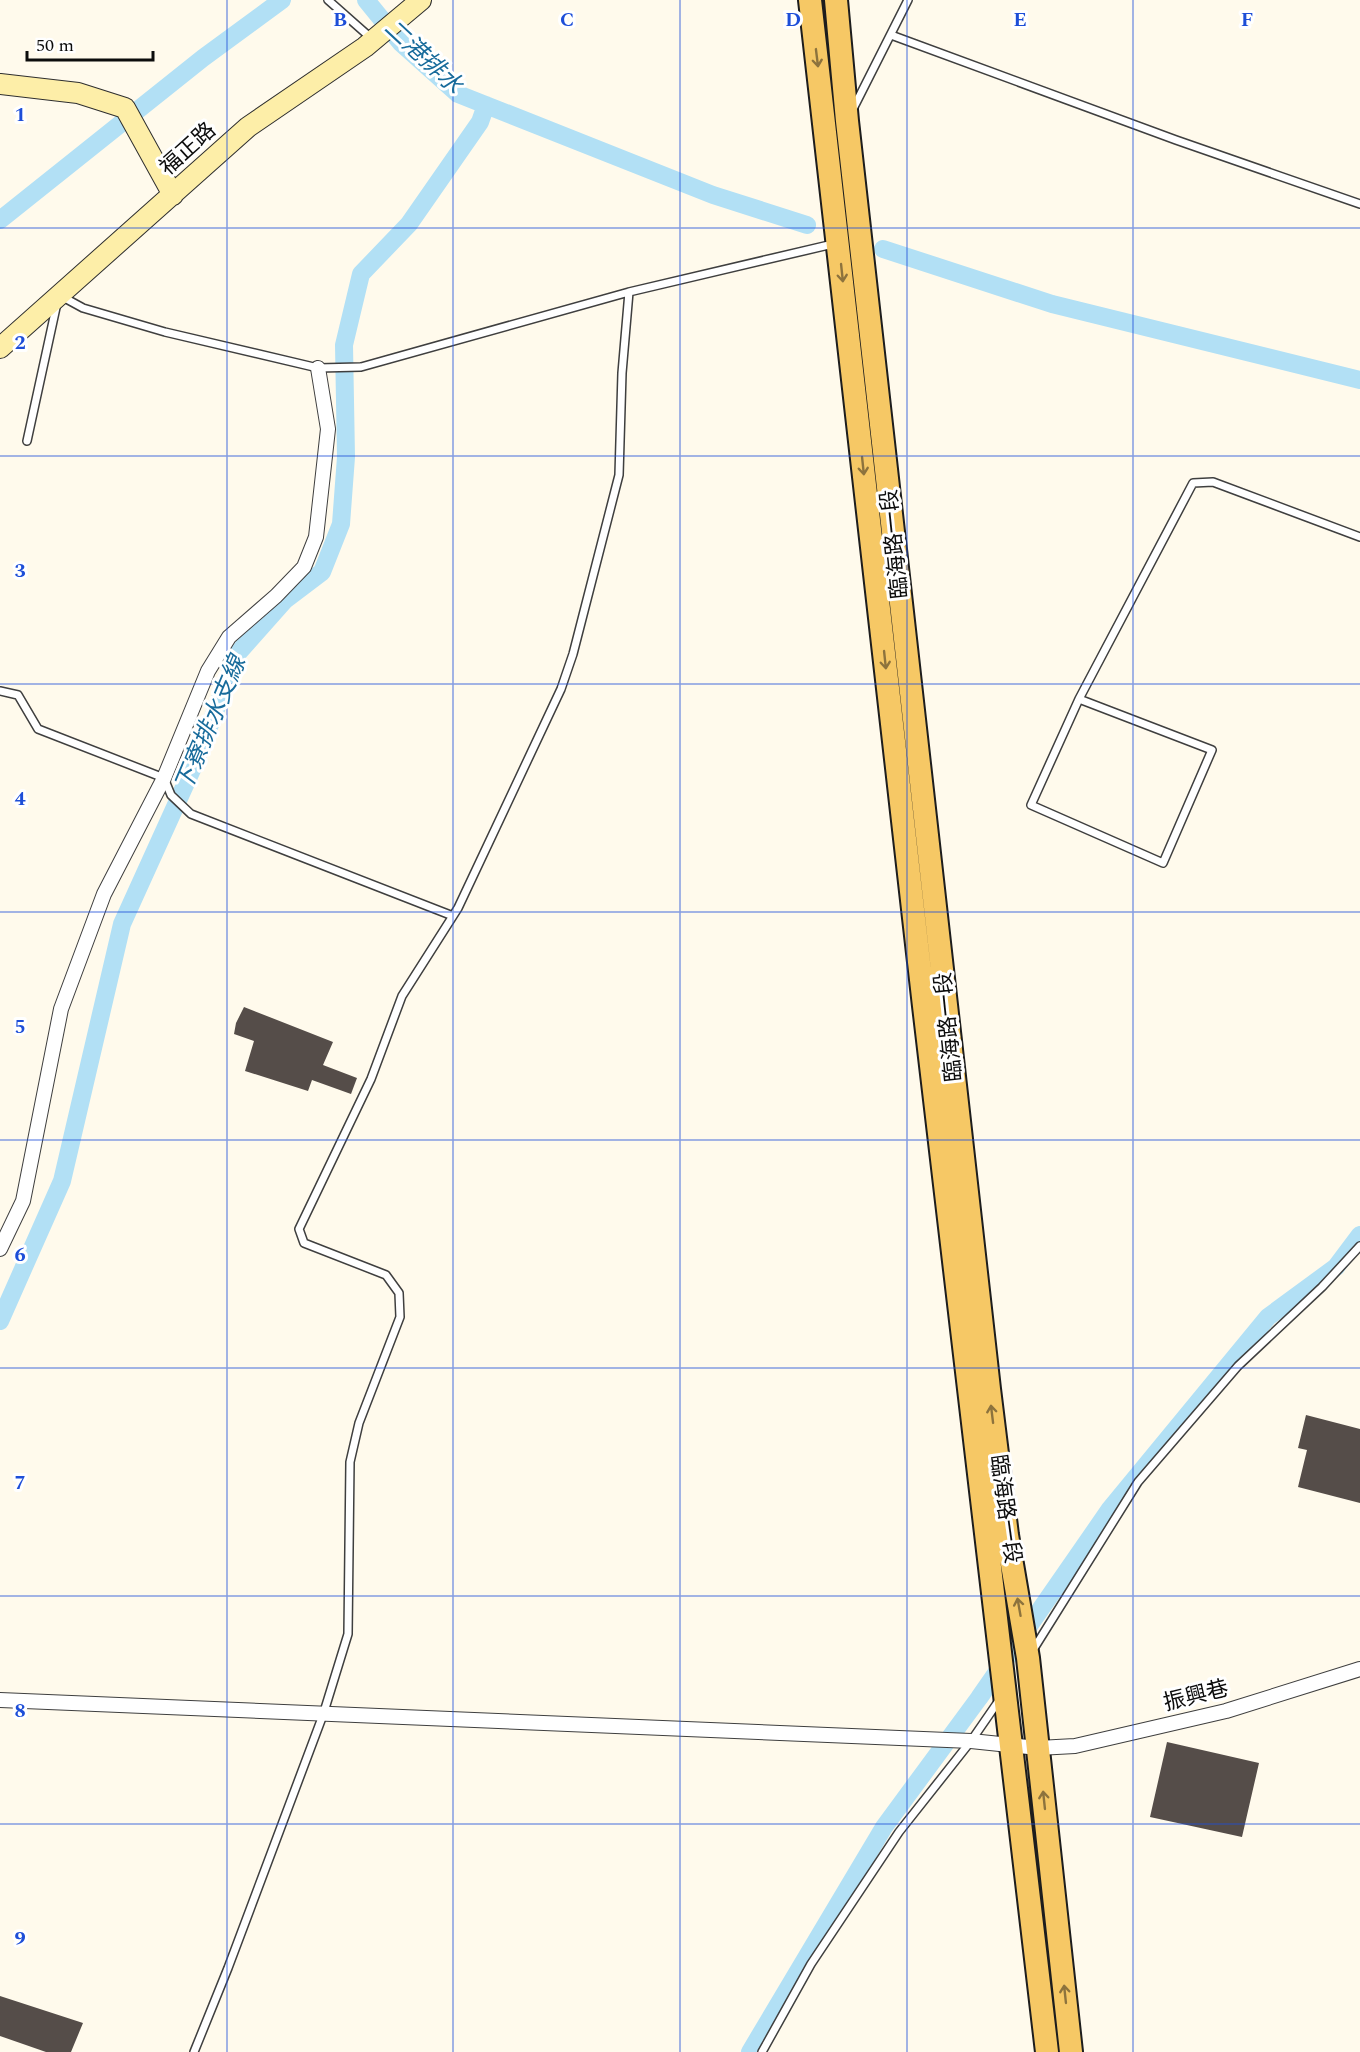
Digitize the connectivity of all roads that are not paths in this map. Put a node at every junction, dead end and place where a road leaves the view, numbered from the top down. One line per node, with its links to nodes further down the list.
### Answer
1 (328, 0): 7 (lane)
2 (810, 0): 14 (main road, 臨海路一段, one-way to 14)
3 (836, 0): 9 (main road, 臨海路一段)
4 (908, 0): 6 (lane)
5 (409, 5): 7 (street, 福正路)
6 (891, 35): 9 (lane); 13 (lane)
7 (376, 38): 11 (street, 福正路)
8 (0, 84): 11 (street)
9 (847, 121): 10 (lane); 28 (main road, 臨海路一段, one-way to 9)
10 (844, 165)
11 (173, 195): 16 (street, 福正路)
12 (842, 198): 14 (lane)
13 (1360, 204)
14 (838, 243): 15 (lane); 28 (main road, 臨海路一段, one-way to 28)
15 (629, 292): 18 (lane); 24 (lane)
16 (59, 295): 17 (street, 福正路); 18 (lane); 19 (lane)
17 (0, 348)
18 (318, 368): 23 (street)
19 (27, 441)
20 (1360, 537): 22 (lane)
21 (0, 691): 23 (lane)
22 (1079, 699): 22 (lane)
23 (164, 778): 24 (lane); 26 (street)
24 (453, 916): 30 (lane)
25 (1360, 1246): 28 (lane)
26 (0, 1249)
27 (1360, 1669): 33 (street, 振興巷)
28 (1013, 1670): 31 (lane); 32 (main road, 臨海路一段); 33 (main road, 臨海路一段)
29 (0, 1700): 30 (street, 振興巷)
30 (323, 1715): 31 (street, 振興巷); 34 (lane)
31 (971, 1741): 32 (street, 振興巷); 35 (lane)
32 (1009, 1745): 33 (street, 振興巷); 36 (main road, 臨海路一段)
33 (1038, 1748): 37 (main road, 臨海路一段, one-way to 33)
34 (194, 2052)
35 (762, 2052)
36 (1047, 2052)
37 (1071, 2052)

